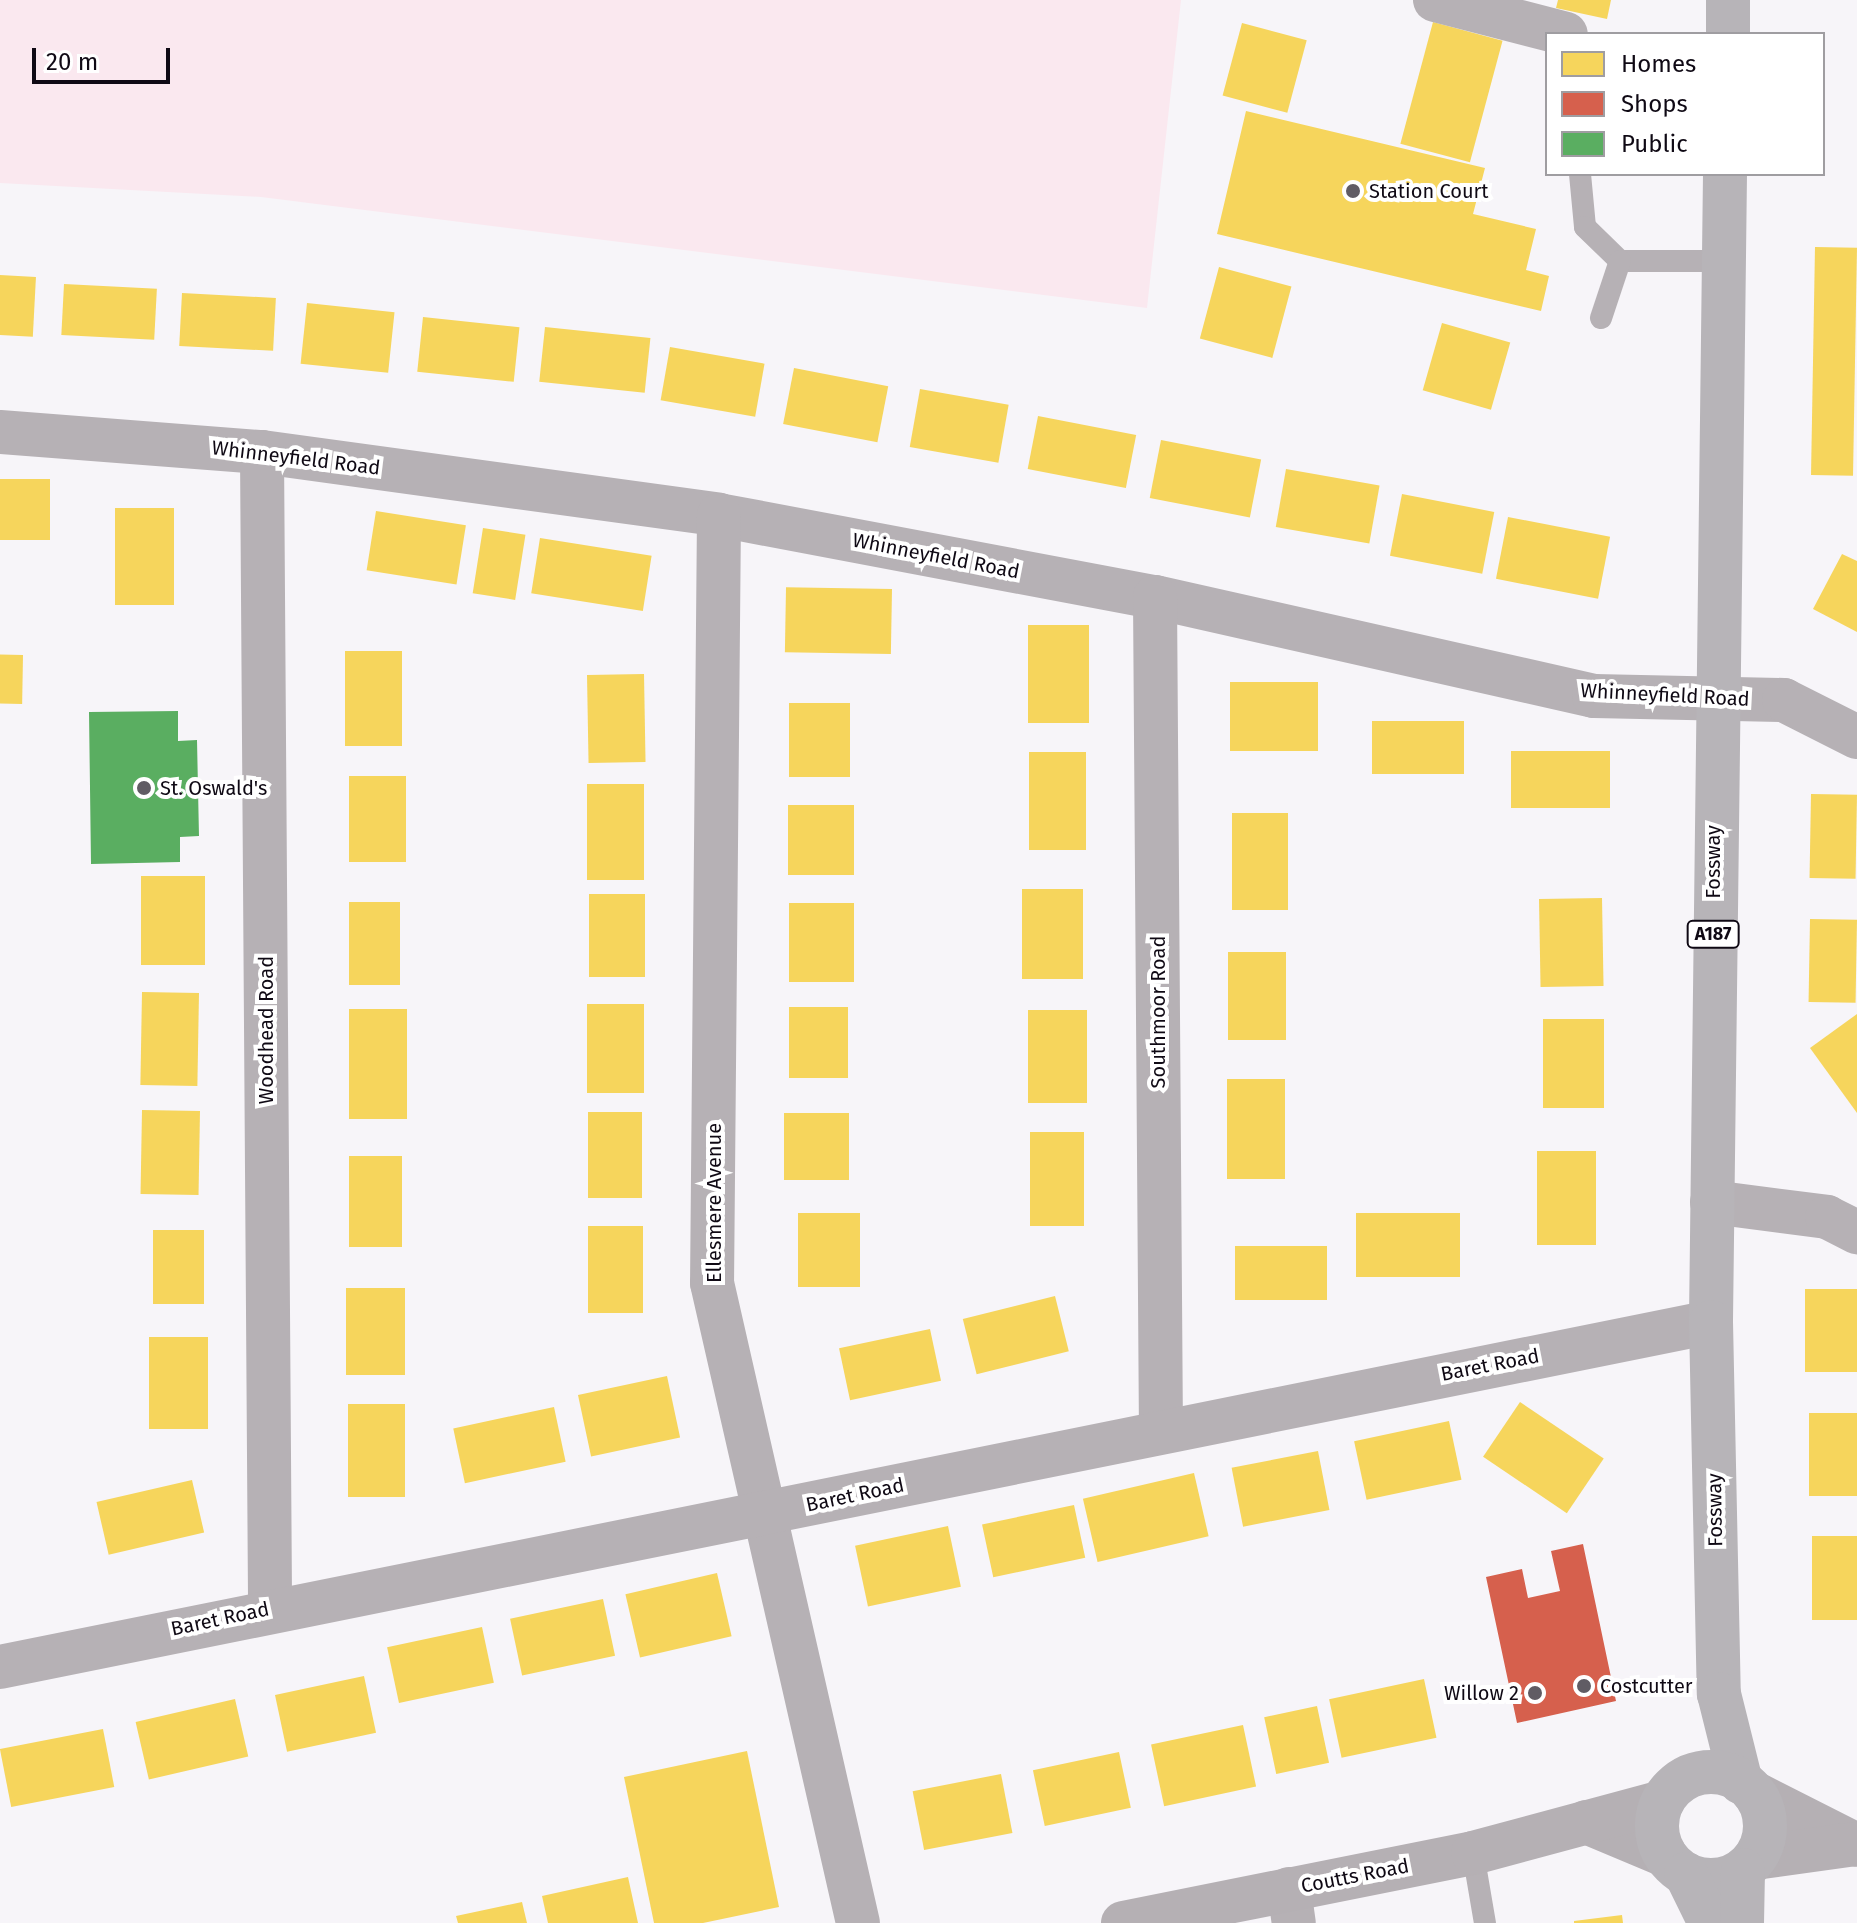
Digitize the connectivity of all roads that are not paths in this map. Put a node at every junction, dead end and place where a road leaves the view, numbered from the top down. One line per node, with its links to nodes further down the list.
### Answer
1 (1435, 0): 3 (street)
2 (1728, 0): 4 (main road)
3 (1558, 32)
4 (1728, 32)
5 (1580, 176): 7 (lane)
6 (1725, 176): 8 (main road, Fossway / A187)
7 (1620, 261): 8 (lane); 9 (lane)
8 (1723, 261): 14 (main road, Fossway / A187)
9 (1601, 318)
10 (0, 432): 11 (street, Whinneyfield Road)
11 (262, 452): 12 (street, Whinneyfield Road); 21 (street, Woodhead Road)
12 (719, 515): 13 (street, Whinneyfield Road); 20 (street, Ellesmere Avenue)
13 (1155, 597): 14 (street, Whinneyfield Road); 19 (street, Southmoor Road)
14 (1714, 698): 15 (street, Whinneyfield Road); 16 (main road, Fossway / A187)
15 (1857, 737)
16 (1712, 1202): 17 (street); 18 (main road, Fossway / A187)
17 (1857, 1232)
18 (1711, 1322): 19 (street, Baret Road); 23 (main road, Fossway / A187)
19 (1161, 1428): 20 (street, Baret Road)
20 (767, 1514): 21 (street, Baret Road); 32 (street, Ellesmere Avenue)
21 (270, 1608): 22 (street, Baret Road)
22 (0, 1667)
23 (1719, 1694): 24 (main road, Fossway / A187); 25 (main road, Fossway / A187)
24 (1748, 1788): 25 (main road); 27 (street); 29 (main road)
25 (1668, 1794): 26 (street, Coutts Road); 30 (main road)
26 (1586, 1822): 28 (street, Coutts Road); 30 (street)
27 (1855, 1844): 29 (street)
28 (1473, 1853): 31 (street, Coutts Road); 34 (lane)
29 (1749, 1864): 30 (main road); 36 (main road)
30 (1676, 1865): 35 (main road)
31 (1292, 1906): 33 (street, Coutts Road)
32 (858, 1923)
33 (1123, 1923)
34 (1485, 1923)
35 (1710, 1923)
36 (1742, 1923)

